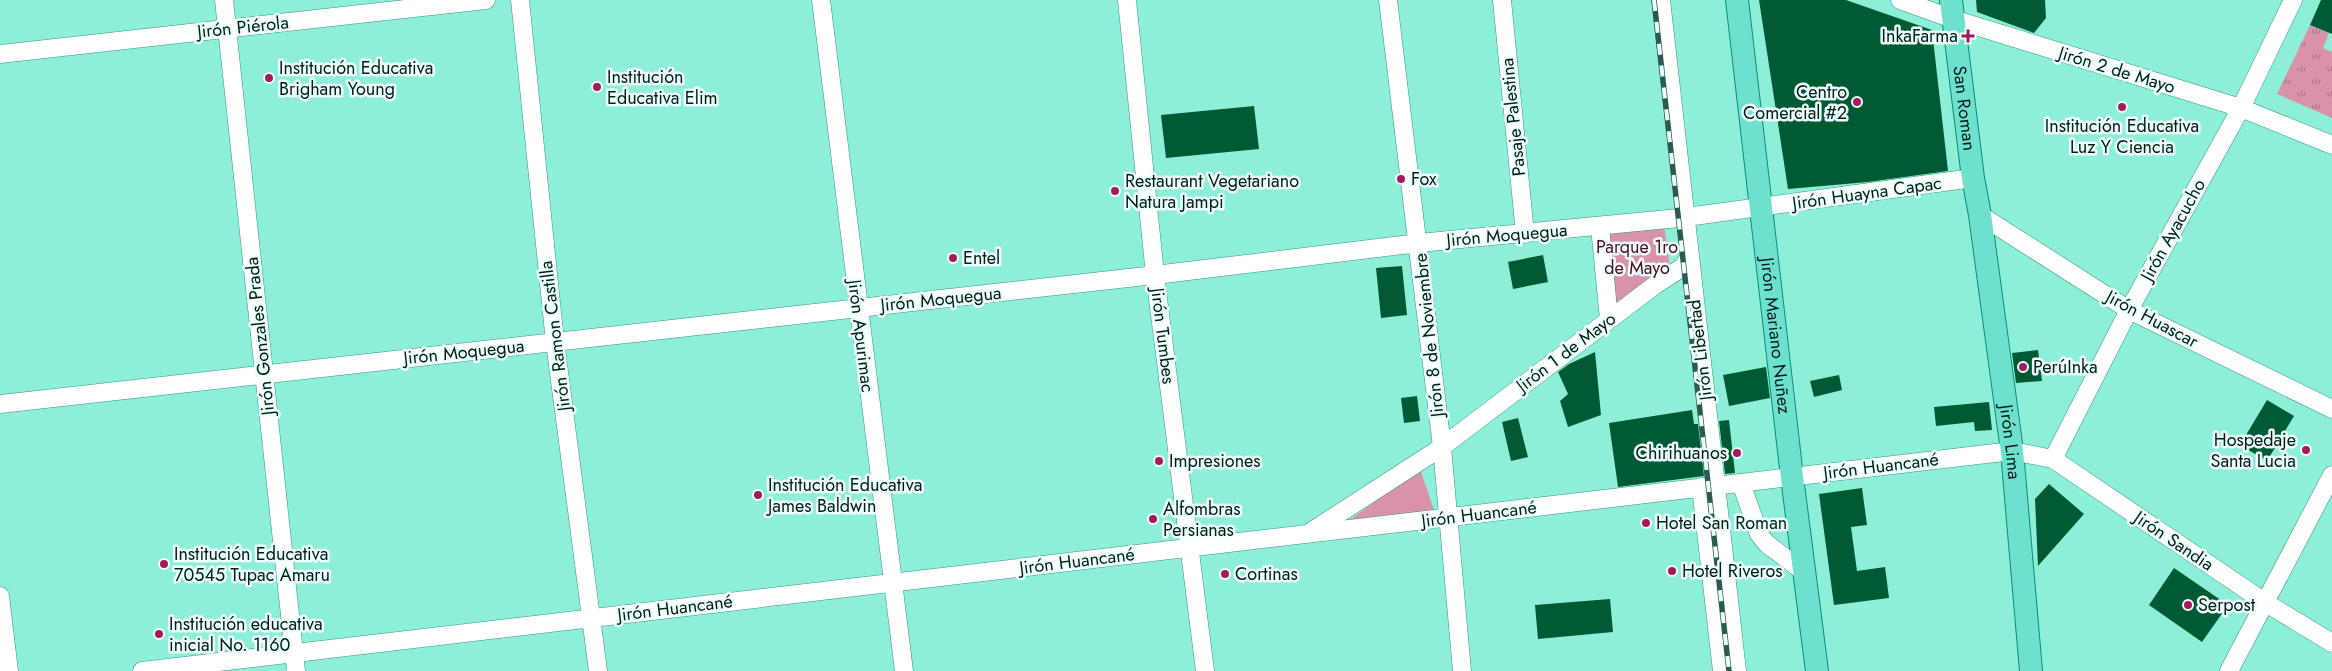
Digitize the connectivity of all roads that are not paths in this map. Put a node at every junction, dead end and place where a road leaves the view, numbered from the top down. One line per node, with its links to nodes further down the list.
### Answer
1 (224, 0): 13 (street, Jirón Gonzales Prada)
2 (486, 0): 13 (street, Jirón Piérola)
3 (520, 0): 29 (street, Jirón Ramon Castilla)
4 (821, 0): 26 (street, Jirón Apurimac)
5 (1127, 0): 25 (street, Jirón Tumbes)
6 (1388, 0): 23 (street, Jirón 8 de Noviembre)
7 (1502, 0): 22 (street, Pasaje Palestina)
8 (1661, 0): 20 (street, Jirón Libertad)
9 (1737, 0): 18 (main road, Jirón Mariano Nuñez)
10 (1900, 0): 12 (street, Jirón 2 de Mayo)
11 (2293, 0): 15 (street, Jirón Ayacucho)
12 (1952, 10): 15 (street, Jirón 2 de Mayo); 17 (main road, San Roman)
13 (228, 29): 14 (street, Jirón Piérola); 30 (street, Jirón Gonzales Prada)
14 (0, 54)
15 (2241, 108): 16 (street, Jirón 2 de Mayo); 27 (street, Jirón Ayacucho)
16 (2332, 145)
17 (1973, 178): 18 (street, Jirón Huayna Capac); 19 (main road, San Roman)
18 (1762, 208): 20 (street, Jirón Moquegua); 37 (main road, Jirón Mariano Nuñez)
19 (1980, 214): 27 (street, Jirón Huascar); 34 (main road, Jirón Lima)
20 (1686, 217): 21 (street, Jirón Moquegua); 24 (street, Jirón Libertad)
21 (1600, 227): 22 (street, Jirón Moquegua); 28 (street)
22 (1525, 234): 23 (street, Jirón Moquegua)
23 (1418, 243): 25 (street, Jirón Moquegua); 33 (street, Jirón 8 de Noviembre)
24 (1689, 258): 28 (street, Jirón 1 de Mayo); 39 (street, Jirón Libertad)
25 (1155, 275): 26 (street, Jirón Moquegua); 42 (street, Jirón Tumbes)
26 (857, 308): 29 (street, Jirón Moquegua); 44 (street, Jirón Apurimac)
27 (2129, 310): 32 (street, Jirón Huascar); 35 (street, Jirón Ayacucho)
28 (1609, 320): 33 (street, Jirón 1 de Mayo)
29 (555, 342): 30 (street, Jirón Moquegua); 47 (street, Jirón Ramon Castilla)
30 (264, 374): 31 (street, Jirón Moquegua); 49 (street, Jirón Gonzales Prada)
31 (0, 404)
32 (2332, 409)
33 (1442, 447): 40 (street, Jirón 8 de Noviembre); 41 (street, Jirón 1 de Mayo)
34 (2012, 451): 35 (street, Jirón Sandia); 37 (street, Jirón Huancané); 60 (main road, Jirón Lima)
35 (2052, 459): 46 (street, Jirón Sandia)
36 (2332, 475): 46 (street)
37 (1792, 477): 38 (street, Jirón Huancané); 43 (main road, Jirón Mariano Nuñez)
38 (1741, 483): 39 (street, Jirón Huancané); 43 (street)
39 (1708, 487): 40 (street, Jirón Huancané); 57 (street); 58 (street, Jirón Libertad)
40 (1447, 517): 41 (street, Jirón Huancané); 56 (street, Jirón 8 de Noviembre)
41 (1308, 534): 42 (street, Jirón Huancané)
42 (1190, 548): 44 (street, Jirón Huancané); 55 (street, Jirón Tumbes)
43 (1804, 572): 59 (main road, Jirón Mariano Nuñez)
44 (894, 582): 47 (street, Jirón Huancané); 54 (street, Jirón Apurimac)
45 (0, 596): 50 (street)
46 (2266, 603): 48 (street, Jirón Sandia); 61 (street)
47 (591, 618): 49 (street, Jirón Huancané); 53 (street, Jirón Ramon Castilla)
48 (2332, 643)
49 (294, 653): 51 (street, Jirón Huancané); 52 (street, Jirón Gonzales Prada)
50 (9, 671)
51 (142, 671)
52 (296, 671)
53 (598, 671)
54 (904, 671)
55 (1204, 671)
56 (1462, 671)
57 (1722, 671)
58 (1737, 671)
59 (1817, 671)
60 (2031, 671)
61 (2229, 671)

